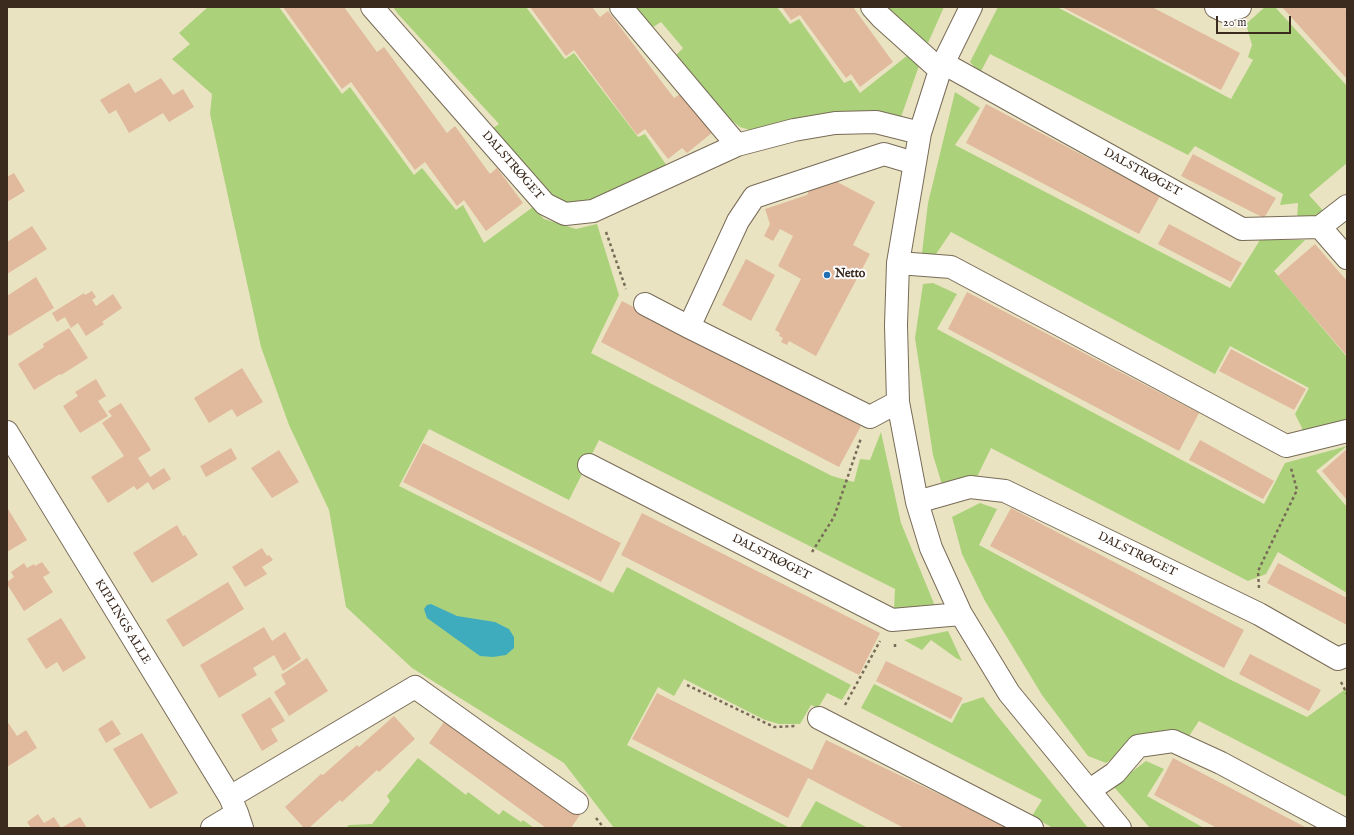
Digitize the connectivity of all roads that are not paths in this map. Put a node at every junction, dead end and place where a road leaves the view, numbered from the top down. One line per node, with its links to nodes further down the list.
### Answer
1 (372, 7): 9 (street, DALSTRØGET)
2 (621, 7): 9 (street)
3 (872, 7): 7 (street, DALSTRØGET)
4 (971, 7): 7 (street)
5 (1216, 7): 6 (street)
6 (1240, 7)
7 (942, 66): 8 (street); 12 (street, DALSTRØGET)
8 (920, 133): 9 (street, DALSTRØGET); 10 (street)
9 (737, 145)
10 (914, 164): 14 (street); 16 (street)
11 (1347, 206): 12 (street)
12 (1320, 227): 13 (street)
13 (1347, 258)
14 (898, 263): 17 (street); 18 (street)
15 (645, 304): 16 (street)
16 (689, 327): 17 (street)
17 (898, 402): 21 (street)
18 (1347, 431)
19 (7, 432): 27 (street, KIPLINGS ALLE)
20 (589, 465): 22 (street, DALSTRØGET)
21 (917, 502): 22 (street); 23 (street, DALSTRØGET)
22 (961, 614): 25 (street)
23 (1347, 655)
24 (826, 721): 29 (street)
25 (1090, 790): 30 (street); 31 (street)
26 (577, 803): 27 (street)
27 (236, 813): 28 (street)
28 (212, 828)
29 (1032, 828)
30 (1120, 828)
31 (1342, 828)

